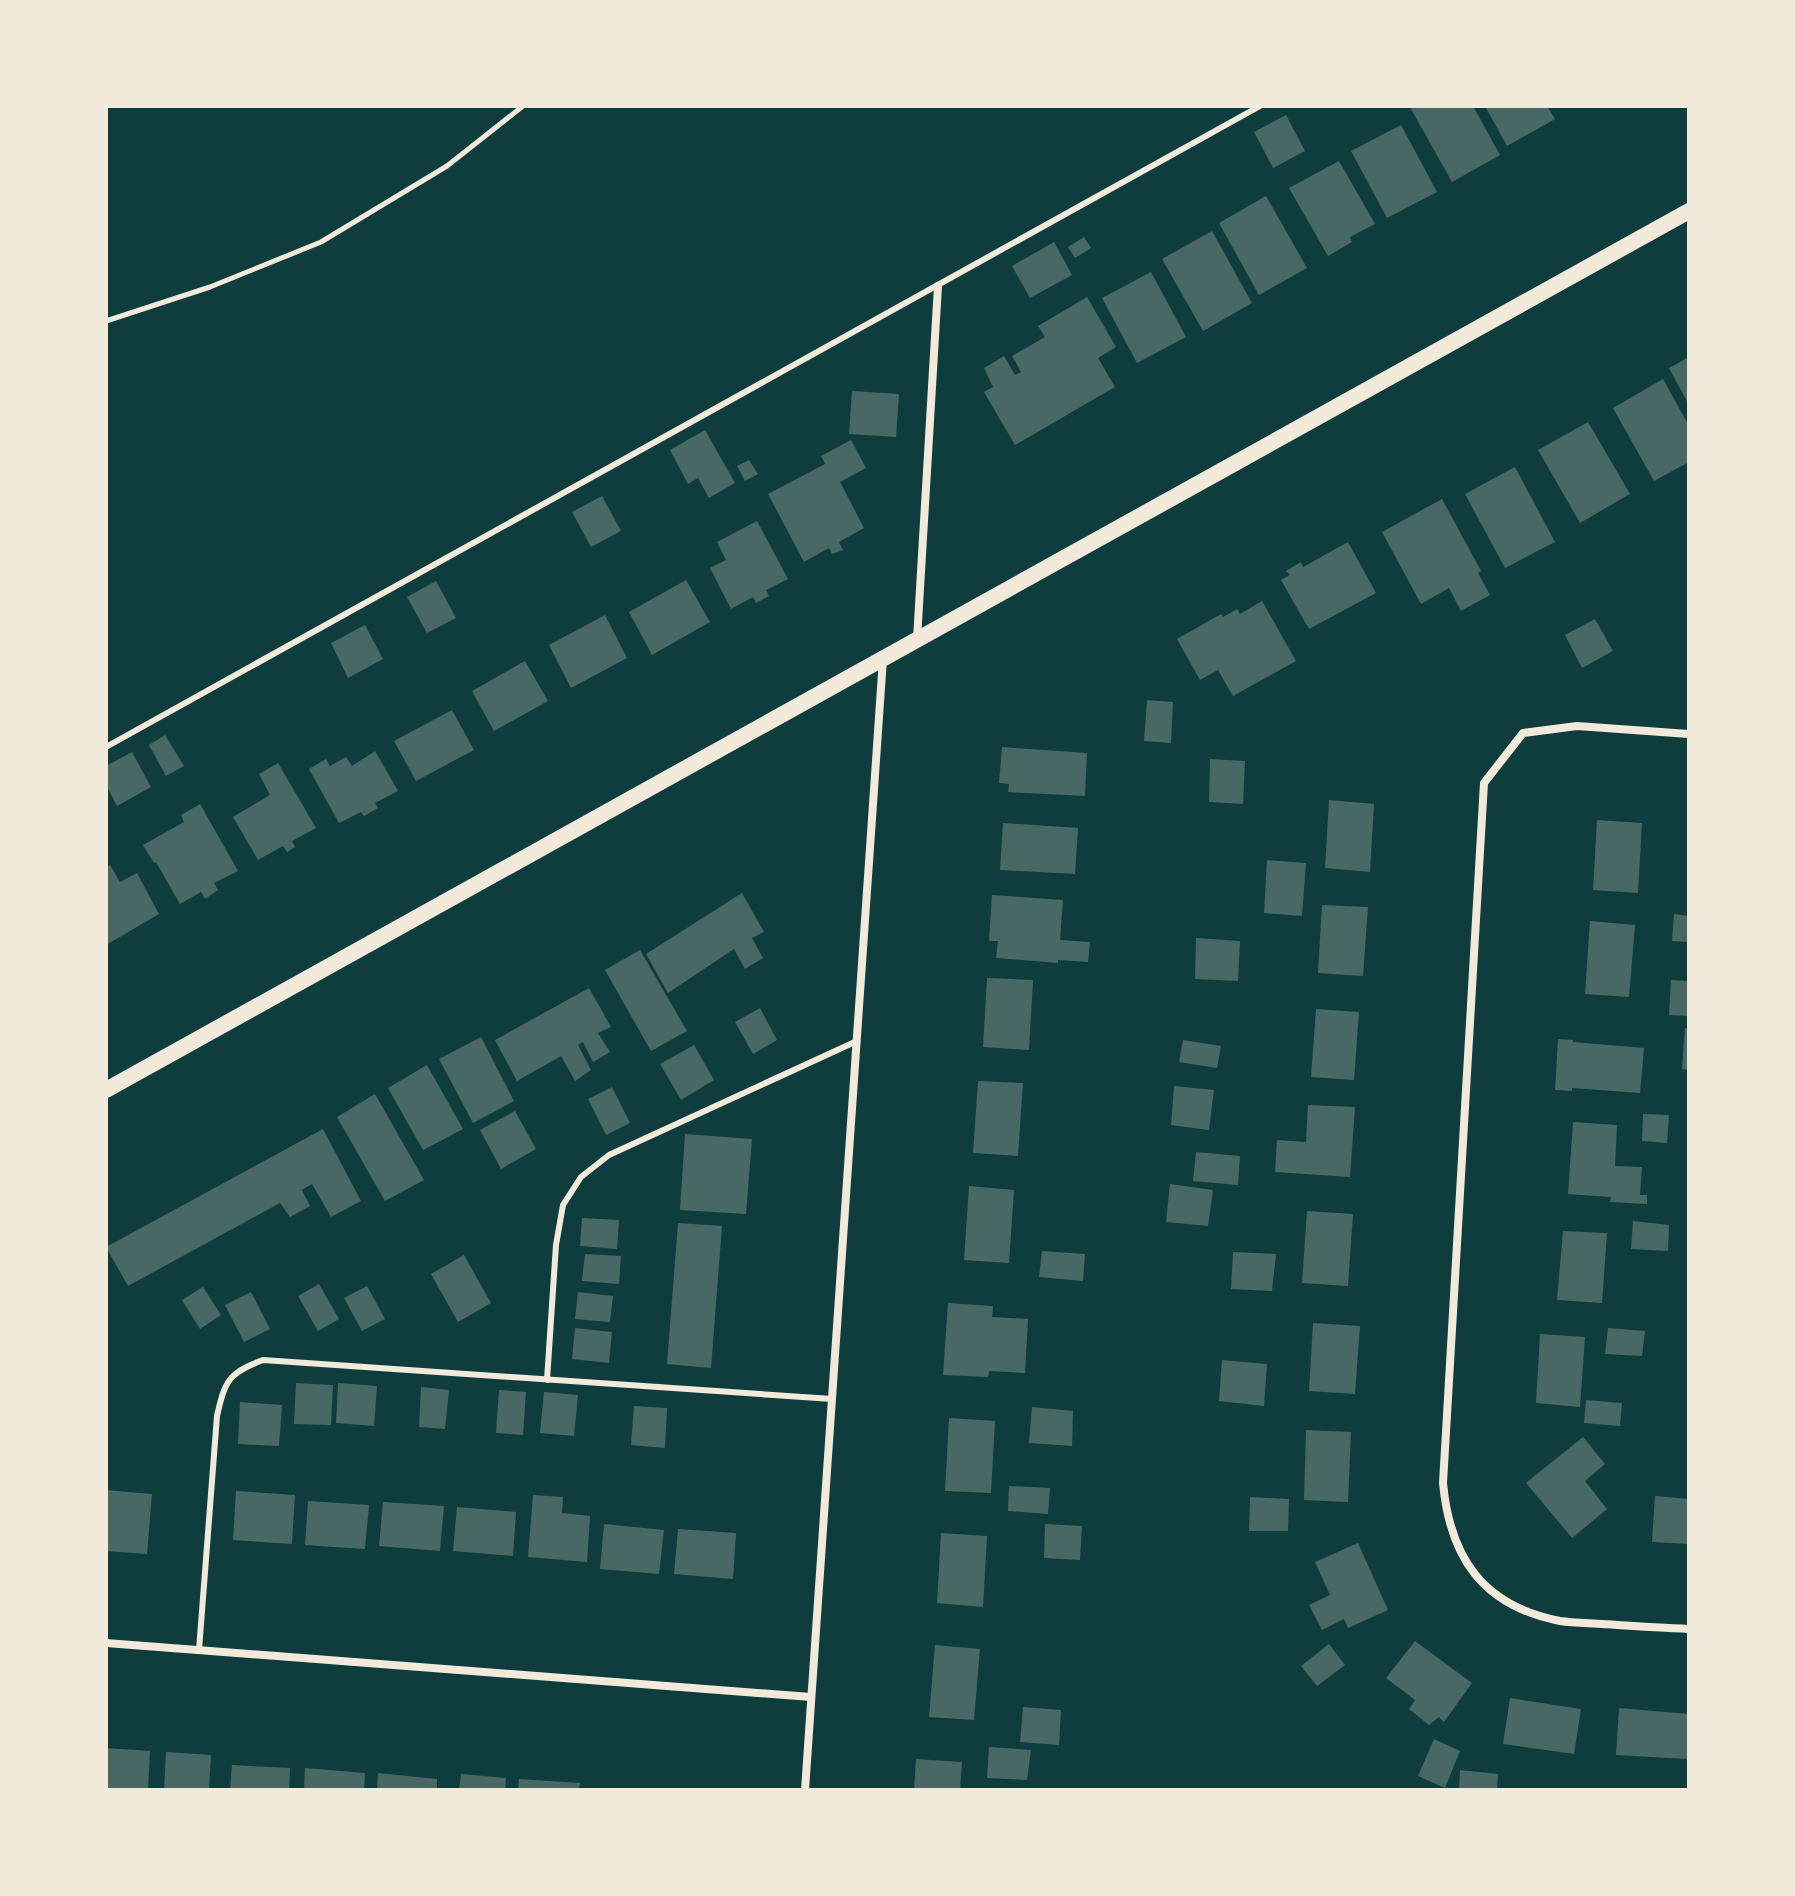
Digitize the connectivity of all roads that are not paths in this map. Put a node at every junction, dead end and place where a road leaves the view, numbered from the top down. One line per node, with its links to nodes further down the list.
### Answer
1 (1260, 106): 3 (lane)
2 (1689, 211): 4 (main road)
3 (938, 286): 4 (street); 7 (lane)
4 (917, 639): 5 (main road)
5 (883, 659): 8 (street); 9 (main road)
6 (1689, 734): 12 (street)
7 (106, 747)
8 (857, 1041): 10 (lane); 11 (street)
9 (106, 1090)
10 (547, 1380): 11 (lane); 14 (lane)
11 (832, 1399): 15 (street)
12 (1689, 1629)
13 (106, 1643): 14 (street)
14 (199, 1650): 15 (street)
15 (811, 1697): 16 (street)
16 (805, 1790)

